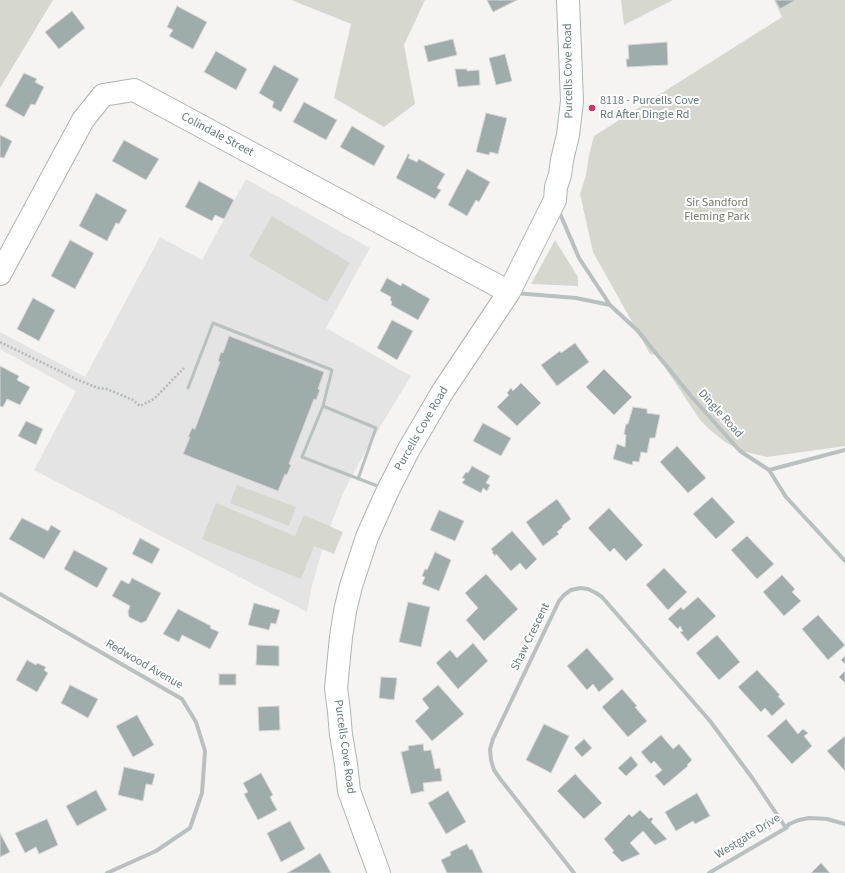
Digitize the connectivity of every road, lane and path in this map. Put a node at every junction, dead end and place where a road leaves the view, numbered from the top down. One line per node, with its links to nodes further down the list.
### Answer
1 (568, 0): 2 (main road, Purcells Cove Road)
2 (555, 200): 4 (main road, Purcells Cove Road); 5 (street, Dingle Road)
3 (0, 274): 4 (main road, Colindale Street)
4 (509, 292): 5 (street); 13 (main road, Purcells Cove Road)
5 (610, 304): 11 (street, Dingle Road)
6 (0, 342): 7 (path)
7 (185, 367)
8 (188, 388): 9 (lane)
9 (323, 406): 12 (lane); 12 (lane)
10 (845, 450): 11 (street)
11 (769, 470): 14 (street)
12 (358, 479): 13 (lane)
13 (388, 490): 19 (main road, Purcells Cove Road)
14 (845, 561)
15 (0, 594): 18 (street, Redwood Avenue)
16 (845, 824): 17 (street, Westgate Drive)
17 (786, 828): 20 (street, Shaw Crescent); 21 (street, Westgate Drive)
18 (108, 873)
19 (379, 873)
20 (574, 873)
21 (709, 873)

